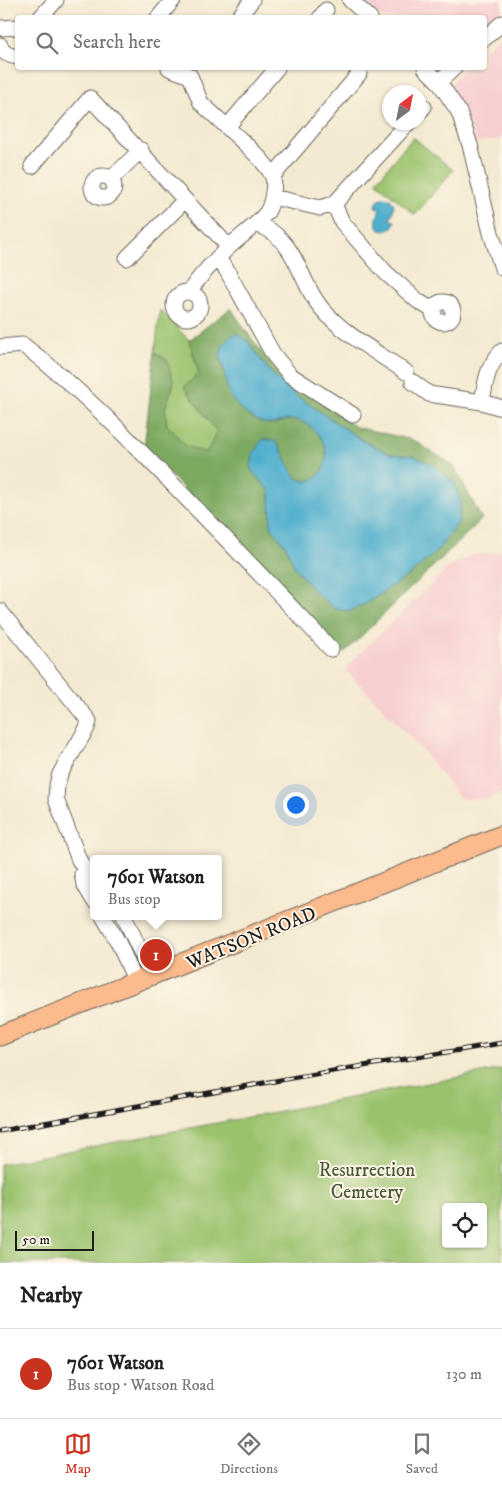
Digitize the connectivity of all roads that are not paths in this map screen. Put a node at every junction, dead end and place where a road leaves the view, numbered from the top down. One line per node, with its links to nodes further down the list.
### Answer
1 (173, 0): 4 (street)
2 (252, 0): 5 (street)
3 (350, 0): 6 (street)
4 (160, 15)
5 (240, 15)
6 (367, 15)
7 (502, 23): 10 (street)
8 (15, 27): 9 (street)
9 (0, 28)
10 (487, 37)
11 (0, 45): 12 (street)
12 (15, 57)
13 (182, 70): 17 (street)
14 (275, 70): 20 (street)
15 (427, 70): 19 (street)
16 (452, 70): 19 (street)
17 (194, 72): 20 (street)
18 (359, 74): 24 (street)
19 (439, 82): 33 (street)
20 (227, 127): 24 (street)
21 (402, 130): 28 (street)
22 (141, 150): 23 (street); 25 (street); 27 (street)
23 (32, 166)
24 (273, 176): 26 (street)
25 (111, 179)
26 (273, 197): 28 (street); 29 (street)
27 (185, 200): 30 (street); 31 (street)
28 (334, 204): 35 (street)
29 (256, 224): 30 (street); 38 (street)
30 (229, 247): 32 (street)
31 (127, 258)
32 (217, 258): 34 (street); 40 (street)
33 (502, 268)
34 (189, 292)
35 (434, 311)
36 (0, 347): 42 (street)
37 (502, 351): 38 (street)
38 (482, 402): 39 (street)
39 (502, 408)
40 (353, 415)
41 (0, 610): 44 (street)
42 (331, 648)
43 (502, 836): 49 (main road, WATSON ROAD)
44 (79, 860): 45 (street); 46 (street)
45 (90, 877)
46 (90, 894)
47 (105, 920): 49 (street)
48 (125, 920): 49 (street)
49 (144, 979): 50 (main road, WATSON ROAD)
50 (0, 1036)

